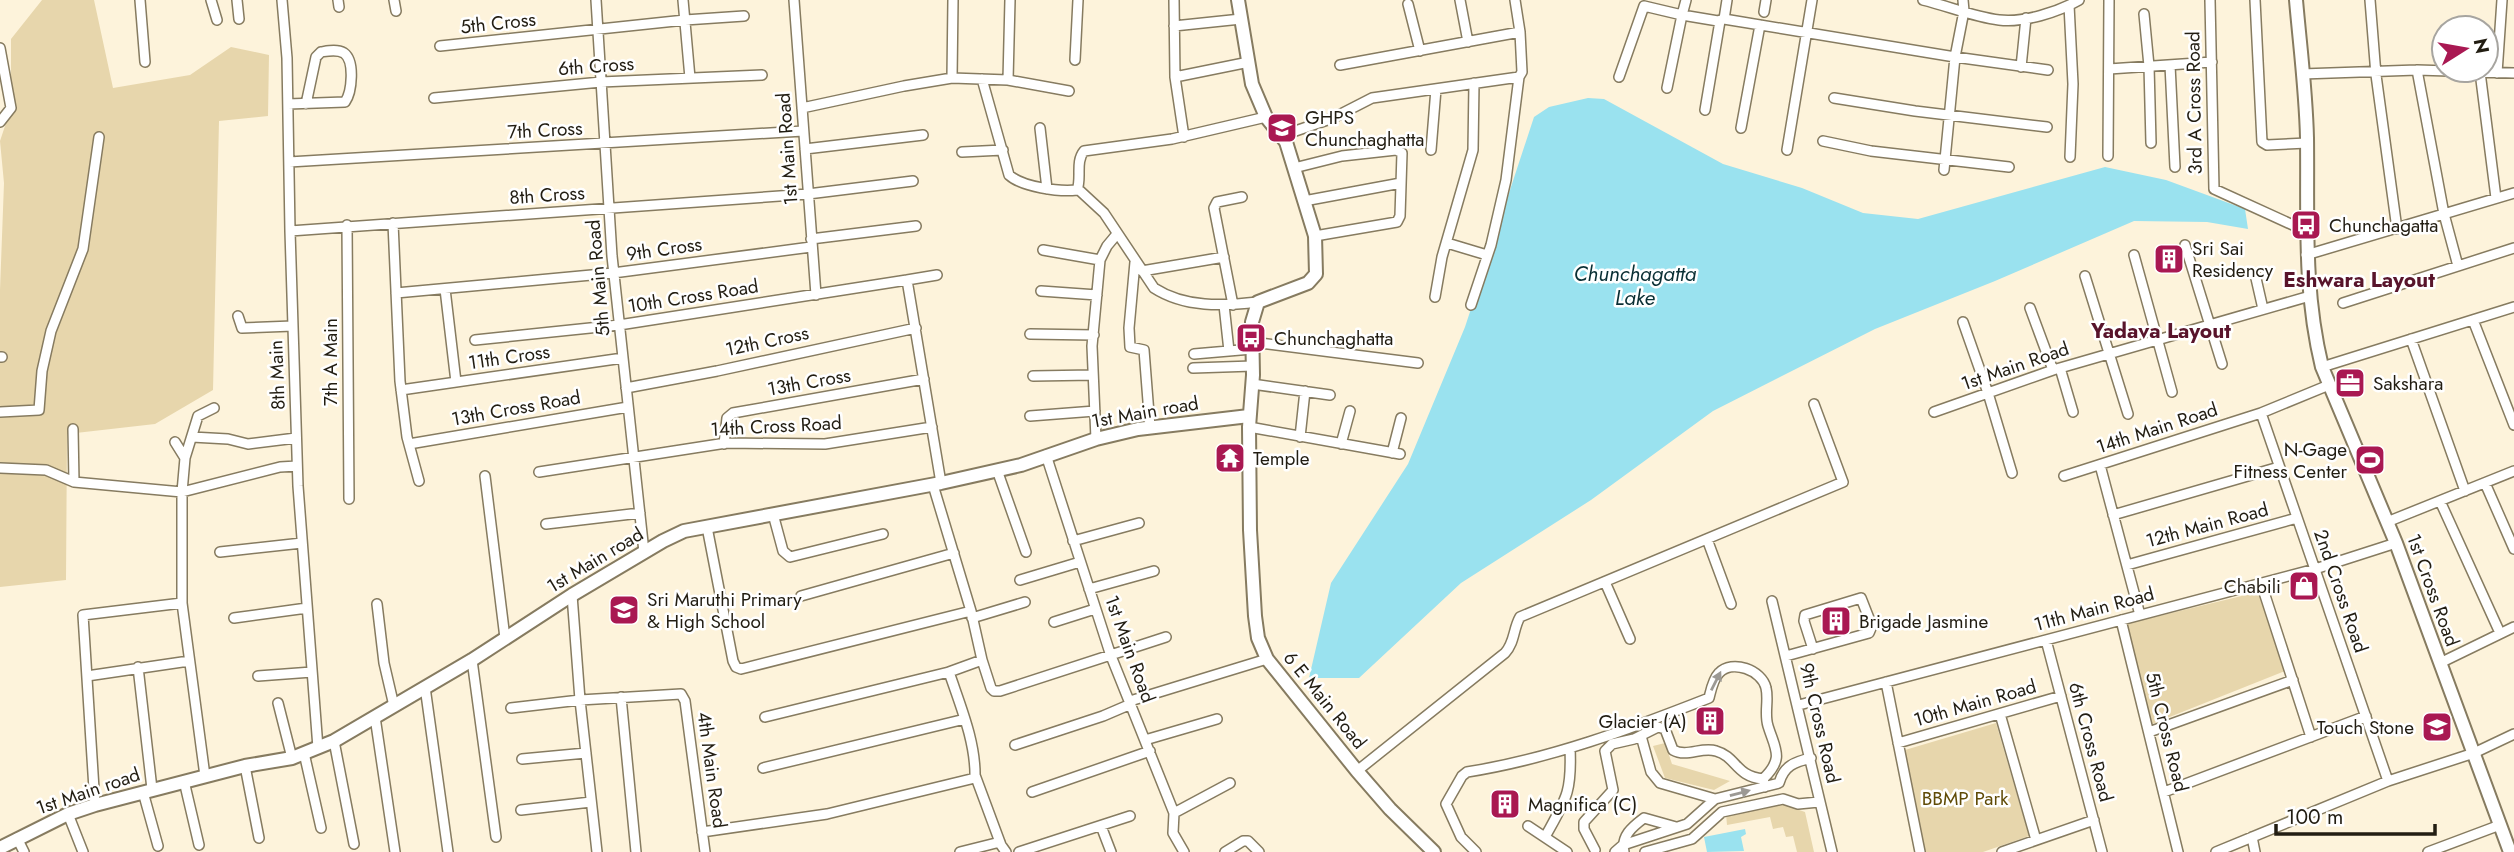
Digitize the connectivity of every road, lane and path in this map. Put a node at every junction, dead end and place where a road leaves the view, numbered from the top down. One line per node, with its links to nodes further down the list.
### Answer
1 (140, 0): 55 (street)
2 (211, 0): 40 (street)
3 (237, 0): 38 (street)
4 (282, 0): 84 (street, 8th Main)
5 (394, 0): 31 (street)
6 (596, 0): 46 (street, 5th Main Road)
7 (683, 0): 41 (street)
8 (794, 0): 86 (street, 1st Main Road)
9 (953, 0): 72 (street)
10 (1010, 0): 75 (street)
11 (1078, 0): 54 (street)
12 (1174, 0): 44 (street)
13 (1238, 0): 39 (street)
14 (1460, 0): 49 (street)
15 (1515, 0): 47 (street)
16 (1686, 0): 35 (street)
17 (1727, 0): 42 (street)
18 (1766, 0): 33 (street)
19 (1812, 0): 48 (street)
20 (1923, 0): 32 (street)
21 (1964, 0): 32 (street)
22 (2080, 0): 30 (street)
23 (2109, 0): 62 (street)
24 (2210, 0): 57 (street, 3rd A Cross Road)
25 (2255, 0): 100 (street)
26 (2296, 0): 67 (street, 1st Cross Road)
27 (2370, 0): 66 (street)
28 (2502, 0): 45 (street)
29 (1408, 4): 52 (street)
30 (2070, 5): 37 (street); 110 (street)
31 (396, 11)
32 (1964, 11): 37 (street); 53 (street)
33 (1764, 12)
34 (2144, 14): 60 (street)
35 (1682, 15): 42 (street); 70 (street); 79 (street)
36 (744, 16): 41 (street)
37 (2026, 18): 61 (street)
38 (239, 19)
39 (1241, 19): 44 (street); 56 (street)
40 (217, 20)
41 (685, 20): 46 (street, 5th Cross); 71 (street)
42 (1722, 20): 43 (street); 87 (street)
43 (1760, 25): 48 (street); 93 (street)
44 (1174, 26): 73 (street)
45 (2500, 29)
46 (598, 30): 50 (street, 5th Cross); 76 (street, 5th Main Road)
47 (1520, 32): 49 (street); 69 (street)
48 (1806, 32): 53 (street); 106 (street)
49 (1468, 42): 52 (street)
50 (440, 47)
51 (0, 48): 90 (street)
52 (1420, 51): 58 (street)
53 (1955, 57): 61 (street); 88 (street)
54 (1075, 60)
55 (145, 62)
56 (1249, 62): 73 (street); 89 (street)
57 (2212, 62): 59 (street); 132 (street, 3rd A Cross Road)
58 (1340, 65)
59 (2170, 65): 60 (street); 113 (street)
60 (2149, 66): 62 (street); 101 (street)
61 (2021, 67): 63 (street)
62 (2109, 69): 108 (street)
63 (2048, 70)
64 (2417, 70): 65 (street); 66 (street); 126 (street)
65 (2430, 70)
66 (2376, 72): 67 (street); 130 (street)
67 (2302, 74): 100 (street, 1st Cross Road)
68 (762, 75): 71 (street, 6th Cross)
69 (1519, 77): 77 (street); 141 (street)
70 (1619, 77)
71 (690, 78): 76 (street, 6th Cross)
72 (952, 78): 74 (street); 86 (street)
73 (1175, 78): 96 (street)
74 (982, 79): 75 (street); 104 (street)
75 (1009, 80): 81 (street)
76 (601, 82): 82 (street, 6th Cross); 102 (street, 5th Main Road)
77 (1474, 83): 80 (street); 136 (street)
78 (2482, 84): 123 (street)
79 (1667, 88)
80 (1436, 89): 97 (street); 105 (street)
81 (1069, 91)
82 (434, 98)
83 (1833, 98): 88 (street)
84 (288, 104): 85 (street); 111 (street, 8th Main)
85 (306, 104): 85 (street)
86 (802, 108): 94 (street, 1st Main Road)
87 (1706, 110)
88 (1950, 116): 91 (street); 109 (street)
89 (1266, 117): 96 (street); 97 (street)
90 (0, 122)
91 (2047, 127)
92 (1040, 128): 118 (street)
93 (1741, 128)
94 (803, 131): 102 (street, 7th Cross); 103 (street, 1st Main Road)
95 (923, 135): 103 (street)
96 (1184, 136): 119 (street)
97 (1281, 136): 114 (street)
98 (99, 137): 207 (street)
99 (1823, 141): 109 (street)
100 (2307, 142): 132 (street, 1st Cross Road)
101 (2151, 143)
102 (605, 144): 111 (street, 7th Cross); 125 (street, 5th Main Road)
103 (804, 149): 121 (street, 1st Main Road)
104 (1003, 150): 107 (street); 118 (street)
105 (1431, 150)
106 (1787, 150)
107 (962, 152)
108 (2108, 156)
109 (1945, 158): 112 (street); 115 (street)
110 (2070, 158)
111 (289, 162): 131 (street, 8th Main)
112 (2010, 167)
113 (2175, 167)
114 (1294, 168): 117 (street); 124 (street)
115 (1944, 170)
116 (913, 181): 121 (street, 8th Cross)
117 (1401, 184): 124 (street); 134 (street)
118 (1047, 189): 119 (street)
119 (1078, 189): 133 (street)
120 (2514, 193): 123 (street)
121 (807, 194): 125 (street, 8th Cross); 135 (street, 1st Main Road)
122 (1242, 197): 143 (street)
123 (2496, 198): 126 (street)
124 (1304, 201): 134 (street)
125 (609, 209): 127 (street, 8th Cross); 148 (street, 5th Main Road)
126 (2444, 214): 130 (street); 146 (street)
127 (393, 223): 128 (street, 8th Cross); 155 (street)
128 (347, 225): 131 (street, 8th Cross); 246 (street, 7th A Main)
129 (916, 226): 135 (street, 9th Cross)
130 (2397, 229): 142 (street)
131 (290, 231): 172 (street, 8th Main)
132 (2306, 231): 142 (street, 1st Cross Road)
133 (1118, 234): 144 (street); 145 (street)
134 (1315, 236): 160 (street)
135 (811, 243): 148 (street, 9th Cross); 156 (street, 1st Main Road)
136 (1447, 243): 141 (street); 159 (street)
137 (2185, 245): 171 (street)
138 (2514, 248): 146 (street)
139 (1043, 250): 144 (street)
140 (2134, 255): 178 (street)
141 (1487, 256): 163 (street)
142 (2306, 256): 158 (street, 1st Cross Road)
143 (1224, 257): 147 (street); 162 (street)
144 (1100, 260): 157 (street)
145 (1135, 262): 147 (street); 217 (street)
146 (2458, 265): 161 (street)
147 (1142, 271): 162 (street)
148 (614, 273): 153 (street, 9th Cross); 170 (street, 5th Main Road)
149 (2255, 274): 166 (street)
150 (937, 275): 152 (street, 10th Cross Road)
151 (2085, 276): 182 (street)
152 (908, 284): 156 (street, 10th Cross Road); 173 (street)
153 (445, 289): 155 (street, 9th Cross); 193 (street)
154 (1041, 291): 157 (street)
155 (396, 293): 197 (street)
156 (816, 295): 170 (street, 10th Cross Road)
157 (1097, 295): 175 (street)
158 (2310, 296): 166 (street, 1st Main Road); 187 (street, 1st Cross Road)
159 (1434, 298)
160 (1258, 302): 162 (street); 179 (street, 6 E Main Road)
161 (2343, 303)
162 (1229, 305): 180 (street)
163 (1471, 305)
164 (2514, 307): 168 (street)
165 (2030, 308): 189 (street)
166 (2263, 309): 171 (street, 1st Main Road)
167 (238, 316): 172 (street)
168 (2473, 320): 176 (street); 215 (street)
169 (1963, 323): 199 (street)
170 (619, 325): 177 (street, 10th Cross Road); 183 (street, 5th Main Road)
171 (2210, 325): 178 (street, 1st Main Road); 185 (street)
172 (293, 326): 221 (street, 8th Main)
173 (916, 328): 192 (street); 196 (street, 12th Cross)
174 (1030, 334): 175 (street)
175 (1094, 335): 190 (street)
176 (2411, 339): 187 (street); 244 (street)
177 (475, 340)
178 (2157, 340): 182 (street, 1st Main Road); 200 (street)
179 (1252, 346): 180 (street); 184 (street); 186 (street, 6 E Main Road)
180 (1230, 351): 181 (street)
181 (1194, 354)
182 (2109, 354): 189 (street, 1st Main Road); 211 (street)
183 (623, 358): 193 (street, 11th Cross); 196 (street, 5th Main Road)
184 (1418, 363)
185 (2222, 364)
186 (1253, 366): 188 (street); 194 (street, 6 E Main Road)
187 (2322, 367): 195 (street, 1st Cross Road)
188 (1193, 368)
189 (2057, 369): 199 (street, 1st Main Road); 209 (street)
190 (1093, 374): 191 (street); 205 (street)
191 (1033, 376)
192 (924, 379): 216 (street); 225 (street, 13th Cross)
193 (456, 382): 197 (street, 11th Cross)
194 (1252, 384): 198 (street); 214 (street, 6 E Main Road)
195 (2329, 385): 210 (street, 14th Main Road); 252 (street, 1st Cross Road)
196 (626, 388): 203 (street, 5th Main Road)
197 (401, 390): 224 (street)
198 (1305, 391): 201 (street); 220 (street)
199 (1988, 393): 208 (street, 1st Main Road); 237 (street)
200 (2172, 393)
201 (1329, 395)
202 (1814, 404): 257 (street)
203 (628, 407): 224 (street, 13th Cross Road); 229 (street, 5th Main Road)
204 (214, 408): 219 (street)
205 (1095, 411): 212 (street); 222 (street)
206 (1350, 411): 226 (street)
207 (0, 412)
208 (1934, 412)
209 (2073, 412)
210 (2261, 413): 230 (street, 14th Main Road); 232 (street, 2nd Cross Road)
211 (2128, 414)
212 (1030, 416)
213 (1401, 418): 226 (street)
214 (1249, 422): 217 (street, 1st Main road); 220 (street); 297 (street, 6 E Main Road)
215 (2514, 425)
216 (932, 427): 225 (street, 14th Cross Road); 243 (street)
217 (1150, 427): 222 (street, 1st Main road)
218 (73, 429): 241 (street)
219 (192, 437): 221 (street); 228 (street)
220 (1300, 437): 226 (street)
221 (296, 438): 231 (street, 8th Main)
222 (1096, 439): 227 (street, 1st Main road)
223 (175, 442): 228 (street)
224 (409, 444): 240 (street)
225 (724, 444): 229 (street, 14th Cross Road)
226 (1341, 444)
227 (1046, 455): 234 (street, 1st Main road); 258 (street, 1st Main Road)
228 (185, 458): 245 (street)
229 (634, 458): 236 (street, 14th Cross Road); 248 (street, 5th Main Road)
230 (2101, 465): 239 (street, 14th Main Road); 250 (street)
231 (297, 466): 245 (street); 260 (street, 8th Main)
232 (2279, 467): 250 (street); 251 (street, 2nd Cross Road)
233 (0, 468): 241 (street)
234 (997, 470): 243 (street, 1st Main road); 264 (street)
235 (2514, 471): 242 (street)
236 (539, 472)
237 (2012, 473)
238 (485, 476): 291 (street)
239 (2064, 476)
240 (419, 481)
241 (74, 482): 245 (street)
242 (2485, 483): 244 (street); 261 (street)
243 (937, 484): 249 (street, 1st Main road); 265 (street)
244 (2465, 491): 247 (street)
245 (182, 492): 278 (street)
246 (349, 499)
247 (2440, 501): 252 (street); 289 (street, 1st Cross Road)
248 (640, 513): 254 (street); 263 (street, 5th Main Road)
249 (773, 514): 255 (street, 1st Main road); 256 (street)
250 (2113, 514): 267 (street)
251 (2297, 518): 267 (street, 12th Main Road); 268 (street, 2nd Cross Road)
252 (2387, 522): 259 (street, 1st Cross Road)
253 (1139, 523): 258 (street)
254 (546, 524)
255 (707, 527): 263 (street, 1st Main road); 283 (street)
256 (883, 534)
257 (1707, 539): 271 (street); 280 (street)
258 (1073, 541): 266 (street, 1st Main Road)
259 (2396, 543): 268 (street, 11th Main Road); 301 (street, 1st Cross Road)
260 (302, 544): 262 (street); 281 (street, 8th Main)
261 (2514, 550)
262 (220, 552)
263 (645, 552): 274 (street, 1st Main road)
264 (1026, 552)
265 (954, 553): 275 (street); 283 (street)
266 (1080, 562): 270 (street); 273 (street, 1st Main Road)
267 (2127, 565): 284 (street)
268 (2315, 569): 272 (street, 11th Main Road); 319 (street, 2nd Cross Road)
269 (1154, 571): 273 (street)
270 (1020, 580)
271 (1605, 582): 292 (street); 342 (street)
272 (2262, 583): 284 (street, 11th Main Road); 307 (street)
273 (1089, 589): 282 (street, 1st Main Road)
274 (572, 595): 291 (street, 1st Main road); 312 (street, 1st Main Road)
275 (801, 596)
276 (1772, 601): 296 (street, 9th Cross Road)
277 (1025, 602): 283 (street)
278 (182, 603): 300 (street); 305 (street)
279 (377, 604): 316 (street)
280 (1731, 604)
281 (307, 608): 285 (street); 303 (street, 8th Main)
282 (1095, 609): 287 (street); 295 (street, 1st Main Road)
283 (972, 615): 299 (street)
284 (2140, 615): 286 (street, 11th Main Road)
285 (234, 618)
286 (2121, 620): 293 (street, 11th Main Road); 324 (street, 5th Cross Road)
287 (1054, 622)
288 (2514, 626): 289 (street)
289 (2500, 634): 301 (street)
290 (1166, 637): 295 (street)
291 (505, 638): 298 (street, 1st Main road)
292 (1630, 639)
293 (2046, 640): 308 (street, 11th Main Road); 310 (street, 6th Cross Road)
294 (1813, 649): 294 (street); 296 (street)
295 (1111, 656): 299 (street); 313 (street, 1st Main Road)
296 (1786, 656): 315 (street, 9th Cross Road)
297 (1267, 659): 313 (street); 342 (street, 6 E Main Road)
298 (472, 660): 309 (street, 1st Main road); 369 (street)
299 (982, 660): 304 (street)
300 (189, 661): 302 (street); 344 (street)
301 (2440, 663): 336 (street, 1st Cross Road)
302 (138, 667): 305 (street); 350 (street)
303 (312, 672): 306 (street); 332 (street, 8th Main)
304 (949, 672): 321 (street); 322 (street)
305 (87, 676): 357 (street)
306 (258, 676)
307 (2293, 680): 324 (street); 327 (street)
308 (1886, 682): 315 (street, 11th Main Road); 330 (street)
309 (425, 687): 316 (street, 1st Main road); 387 (street)
310 (2061, 696): 318 (street, 10th Main Road); 362 (street, 6th Cross Road)
311 (621, 697): 312 (street); 368 (street, 4th Main Road); 389 (street)
312 (580, 700): 317 (street); 335 (street, 1st Main Road)
313 (1130, 702): 328 (street, 1st Main Road); 331 (street)
314 (278, 703): 337 (street)
315 (1799, 705): 338 (street, 9th Cross Road)
316 (394, 706): 320 (street, 1st Main road)
317 (511, 708)
318 (2000, 714): 330 (street, 10th Main Road); 374 (street)
319 (2366, 716): 327 (street); 346 (street, 2nd Cross Road)
320 (375, 717): 329 (street, 1st Main road); 386 (street)
321 (765, 717)
322 (965, 719): 341 (street); 343 (street)
323 (1217, 719): 328 (street)
324 (2149, 732): 352 (street, 5th Cross Road)
325 (2514, 734): 336 (street)
326 (1640, 736): 348 (street); 353 (street); 383 (street)
327 (2311, 737): 352 (street)
328 (1145, 740): 334 (street, 1st Main Road)
329 (334, 741): 332 (street, 1st Main road); 376 (street)
330 (1898, 743): 404 (street)
331 (1015, 745)
332 (318, 748): 337 (street, 1st Main road)
333 (1570, 748): 348 (street, one-way to 348); 370 (street); 399 (street)
334 (1150, 751): 351 (street); 359 (street, 1st Main Road)
335 (586, 752): 339 (street); 355 (street, 1st Main Road)
336 (2473, 754): 346 (street); 363 (street, 1st Cross Road)
337 (298, 755): 340 (street, 1st Main road); 366 (street)
338 (1811, 758): 349 (street); 356 (street, 9th Cross Road)
339 (522, 759)
340 (245, 766): 344 (street, 1st Main road); 373 (street)
341 (763, 768)
342 (1357, 771): 398 (street, 6 E Main Road)
343 (975, 775): 368 (street); 375 (street)
344 (205, 776): 345 (street, 1st Main road)
345 (184, 781): 350 (street, 1st Main road); 377 (street)
346 (2388, 781): 371 (street)
347 (1230, 783): 359 (street)
348 (1764, 783): 349 (street); 353 (street, one-way to 348)
349 (1779, 783): 354 (street)
350 (148, 790): 357 (street, 1st Main road); 378 (street)
351 (1032, 792)
352 (2164, 792): 407 (street, 5th Cross Road)
353 (1715, 799): 367 (street)
354 (1783, 799): 356 (street); 379 (street)
355 (592, 802): 358 (street); 388 (street, 1st Main Road)
356 (1819, 802): 403 (street, 9th Cross Road)
357 (94, 805): 360 (street, 1st Main road)
358 (521, 810)
359 (1174, 813): 395 (street, 1st Main Road)
360 (68, 814): 372 (street, 1st Main road); 385 (street)
361 (1130, 816): 364 (street)
362 (2094, 820): 374 (street); 406 (street, 6th Cross Road)
363 (2500, 825): 382 (street, 1st Cross Road); 410 (street)
364 (1101, 826): 393 (street); 394 (street)
365 (1528, 826): 370 (street)
366 (321, 828)
367 (1677, 828): 381 (street); 381 (street)
368 (702, 832): 390 (street, 4th Main Road)
369 (496, 837)
370 (1545, 837): 400 (street)
371 (2252, 837): 408 (street); 409 (street)
372 (17, 838): 380 (street, 1st Main road); 384 (street)
373 (259, 838)
374 (2036, 840): 405 (street)
375 (1000, 842): 391 (street); 392 (street)
376 (354, 844)
377 (199, 845)
378 (158, 846)
379 (1681, 847): 402 (street)
380 (0, 848)
381 (1623, 848): 401 (street)
382 (2511, 850)
383 (1597, 851)
384 (24, 852)
385 (83, 852)
386 (394, 852)
387 (448, 852)
388 (597, 852)
389 (636, 852)
390 (705, 852)
391 (960, 852)
392 (1006, 852)
393 (1018, 852)
394 (1111, 852)
395 (1184, 852)
396 (1225, 852): 397 (street)
397 (1259, 852)
398 (1434, 852)
399 (1476, 852)
400 (1567, 852)
401 (1615, 852)
402 (1645, 852)
403 (1832, 852)
404 (1920, 852)
405 (2002, 852)
406 (2102, 852)
407 (2178, 852)
408 (2216, 852)
409 (2255, 852)
410 (2428, 852)

